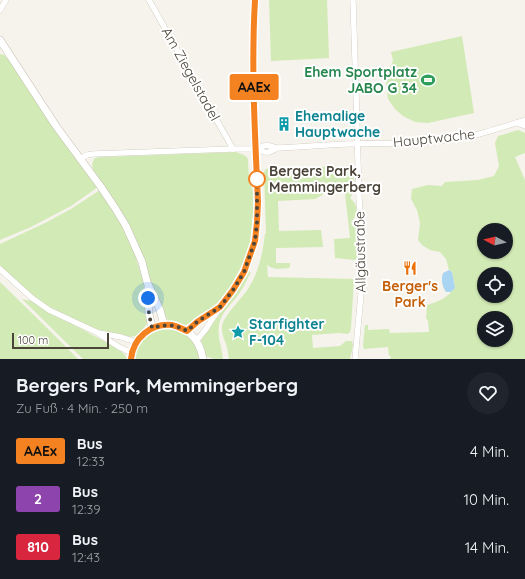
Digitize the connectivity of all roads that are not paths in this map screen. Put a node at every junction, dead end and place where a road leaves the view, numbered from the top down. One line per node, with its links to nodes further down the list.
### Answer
1 (6, 0): 5 (street)
2 (150, 0): 11 (street, Am Ziegelstadel)
3 (255, 0): 12 (street)
4 (353, 0): 10 (street, Allgäustraße)
5 (0, 10)
6 (1, 45): 13 (street)
7 (525, 120): 8 (street, Hauptwache)
8 (517, 123): 9 (street); 10 (street, Hauptwache)
9 (525, 126)
10 (358, 144): 12 (street, Hauptwache); 25 (street, Allgäustraße)
11 (233, 149): 12 (street, Hauptwache); 13 (street, Hauptwache)
12 (256, 149): 16 (street)
13 (80, 159): 15 (street)
14 (0, 269): 20 (street)
15 (148, 282): 17 (street); 18 (street)
16 (220, 307): 19 (street); 21 (street)
17 (164, 325): 18 (street); 19 (street)
18 (152, 328): 22 (street)
19 (187, 331): 21 (street)
20 (96, 332): 22 (street); 23 (street)
21 (197, 340): 24 (street)
22 (136, 342): 23 (street)
23 (131, 356)
24 (203, 359)
25 (355, 359)

